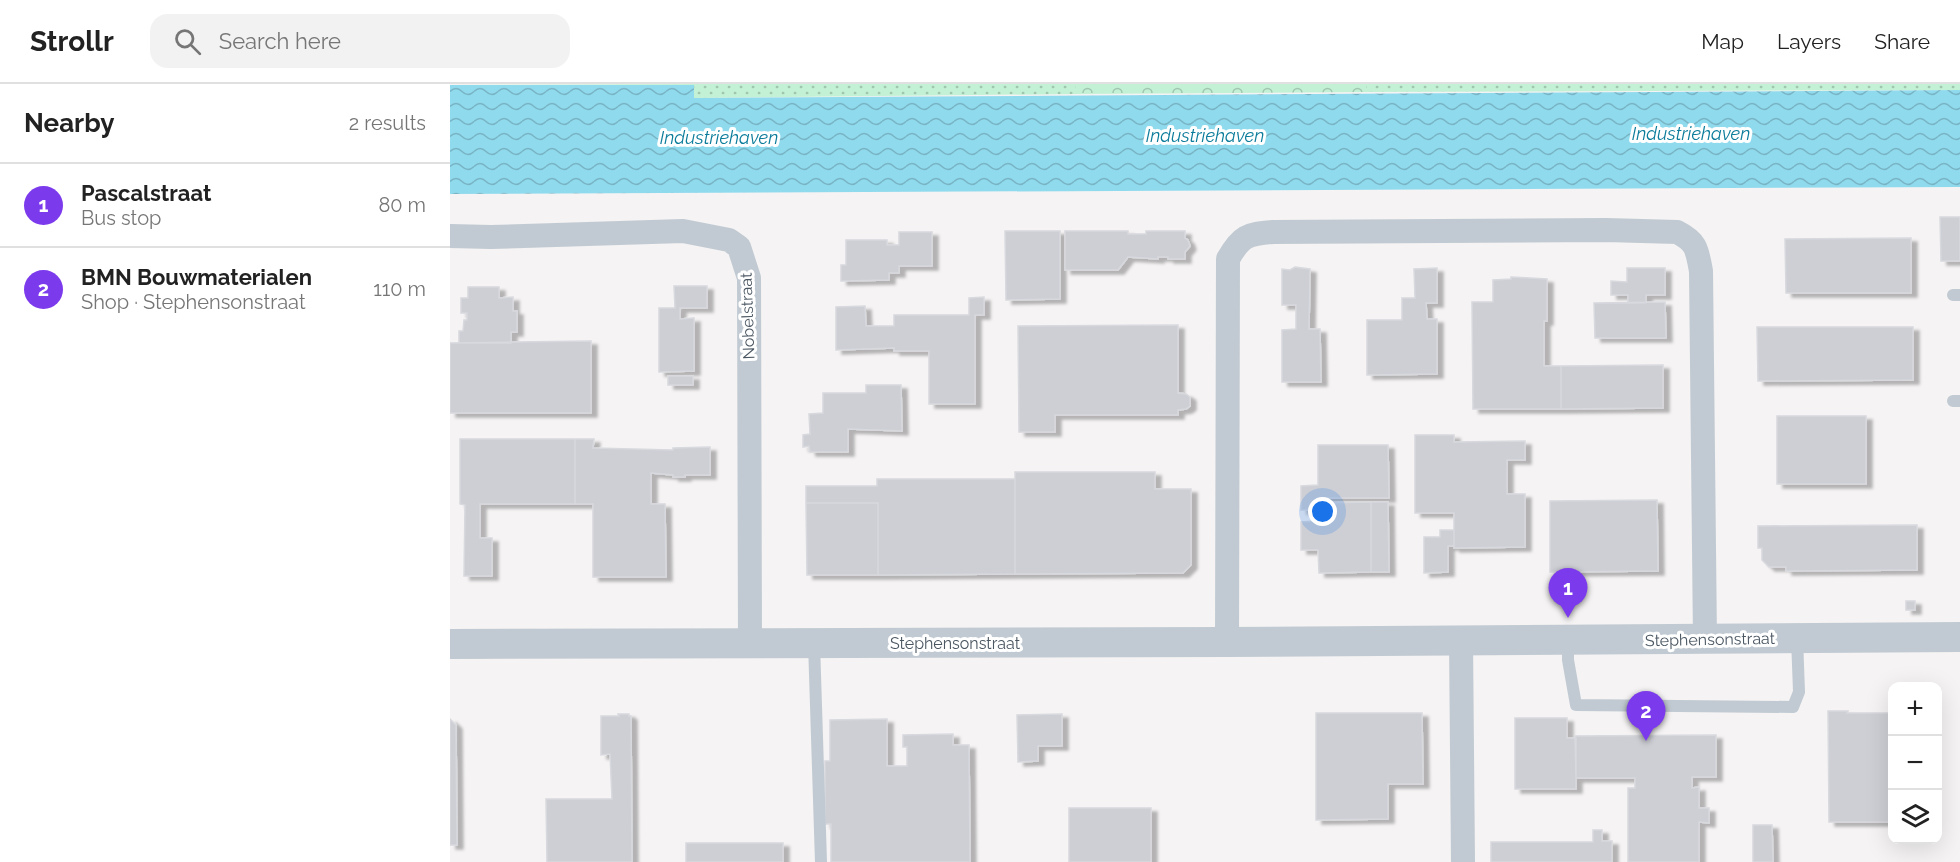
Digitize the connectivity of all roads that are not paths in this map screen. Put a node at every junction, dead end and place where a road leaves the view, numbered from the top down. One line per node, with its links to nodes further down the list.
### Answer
1 (450, 236): 8 (street, Nobelstraat)
2 (1797, 638): 3 (street, Stephensonstraat); 5 (street, Stephensonstraat); 6 (lane)
3 (1960, 638)
4 (1461, 640): 6 (street, Stephensonstraat); 7 (street, Stephensonstraat); 12 (street)
5 (1705, 640): 6 (street, Stephensonstraat); 7 (street)
6 (1568, 641)
7 (1227, 642): 9 (street, Stephensonstraat)
8 (750, 643): 9 (street, Stephensonstraat); 10 (street, Stephensonstraat)
9 (814, 643): 11 (lane)
10 (450, 644)
11 (821, 862)
12 (1463, 862)

